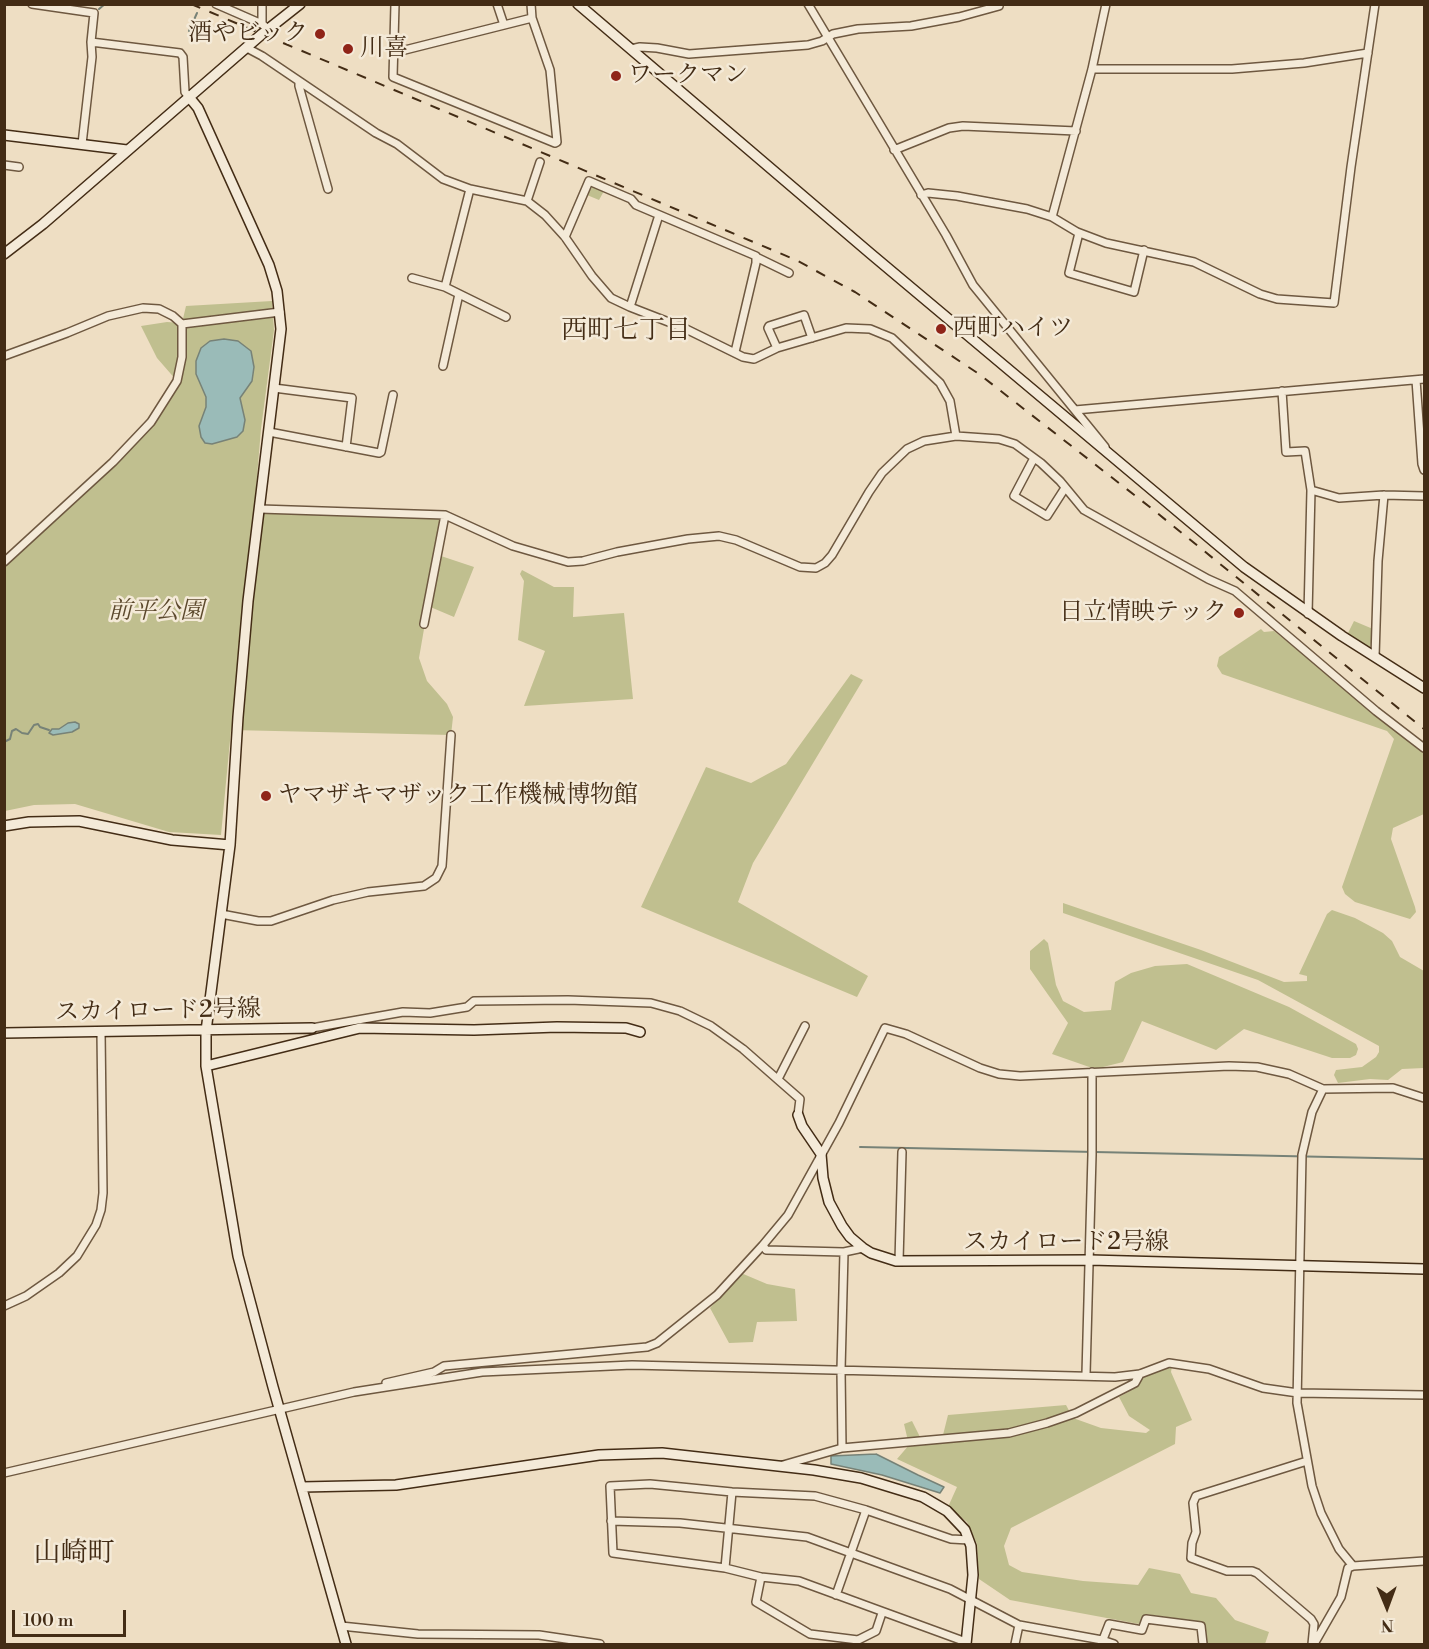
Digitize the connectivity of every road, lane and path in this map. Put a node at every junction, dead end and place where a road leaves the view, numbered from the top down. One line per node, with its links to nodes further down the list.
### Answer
1 (32, 4): 18 (street)
2 (216, 4): 16 (street)
3 (262, 4): 16 (street)
4 (300, 4): 16 (street)
5 (395, 4): 21 (street)
6 (497, 4): 15 (street)
7 (531, 4): 14 (street)
8 (578, 4): 20 (street)
9 (808, 4): 17 (street)
10 (998, 4): 13 (street)
11 (1106, 4): 23 (street)
12 (1376, 4): 22 (street)
13 (976, 8): 17 (street)
14 (532, 18): 15 (street); 21 (street)
15 (504, 25): 21 (street)
16 (265, 26): 19 (street)
17 (827, 36): 20 (street); 30 (street)
18 (91, 42): 25 (street); 28 (street)
19 (247, 48): 24 (street); 25 (street)
20 (631, 50): 67 (street)
21 (393, 53)
22 (1368, 53): 23 (street); 42 (street)
23 (1092, 69): 26 (street)
24 (299, 81): 34 (street); 35 (street)
25 (189, 97): 29 (street); 50 (street)
26 (1076, 131): 30 (street); 39 (street)
27 (4, 135): 28 (street)
28 (82, 144): 29 (street)
29 (127, 150): 43 (street)
30 (894, 150): 36 (street)
31 (540, 162): 37 (street)
32 (4, 165): 33 (street)
33 (19, 166)
34 (328, 189)
35 (470, 189): 37 (street); 47 (street)
36 (921, 195): 39 (street); 62 (street)
37 (527, 201): 41 (street)
38 (659, 215): 41 (street); 44 (street); 49 (street)
39 (1052, 217): 40 (street)
40 (1078, 233): 42 (street); 42 (street)
41 (565, 237): 49 (street)
42 (1144, 250)
43 (4, 254)
44 (756, 256): 45 (street); 55 (street)
45 (789, 273)
46 (412, 278): 47 (street)
47 (445, 287): 48 (street)
48 (459, 294): 51 (street); 57 (street)
49 (630, 307): 55 (street)
50 (280, 312): 52 (street); 59 (street)
51 (506, 317)
52 (182, 324): 56 (street); 75 (street)
53 (812, 338): 54 (street); 54 (street); 64 (street)
54 (777, 348): 55 (street)
55 (735, 352)
56 (4, 356)
57 (443, 366)
58 (1420, 379): 60 (street); 68 (street)
59 (274, 388): 63 (street); 65 (street)
60 (1282, 391): 62 (street); 70 (street)
61 (393, 395): 65 (street)
62 (1075, 410): 67 (street)
63 (269, 432): 65 (street); 73 (street)
64 (956, 436): 66 (street); 74 (street)
65 (346, 447)
66 (1034, 458): 69 (street); 69 (street)
67 (1117, 462): 76 (street)
68 (1425, 470)
69 (1065, 488): 81 (street)
70 (1311, 490): 71 (street); 76 (street)
71 (1384, 495): 72 (street); 78 (street)
72 (1425, 496)
73 (260, 509): 74 (street); 83 (street)
74 (445, 515): 77 (street)
75 (4, 562)
76 (1308, 614): 78 (street)
77 (424, 624)
78 (1375, 657): 79 (street)
79 (1425, 688)
80 (451, 735): 84 (street)
81 (1425, 748)
82 (4, 826): 83 (street)
83 (230, 845): 84 (street)
84 (220, 914): 87 (street)
85 (806, 1026): 93 (street)
86 (312, 1028): 87 (street, スカイロード2号線); 93 (street)
87 (206, 1031): 88 (street, スカイロード2号線); 91 (street)
88 (101, 1032): 90 (street, スカイロード2号線); 106 (street)
89 (640, 1032): 91 (street)
90 (4, 1033)
91 (206, 1066): 113 (street)
92 (1092, 1072): 94 (street); 98 (street); 102 (street)
93 (778, 1079): 96 (street)
94 (1323, 1089): 95 (street); 104 (street)
95 (1425, 1098)
96 (798, 1115): 98 (street, スカイロード2号線)
97 (902, 1152): 103 (street)
98 (821, 1154): 99 (street); 100 (street, スカイロード2号線)
99 (763, 1245): 101 (street); 110 (street)
100 (863, 1248): 101 (street); 103 (street, スカイロード2号線)
101 (844, 1252): 107 (street)
102 (1090, 1260): 103 (street, スカイロード2号線); 104 (street, スカイロード2号線); 108 (street)
103 (899, 1261)
104 (1299, 1266): 105 (street, スカイロード2号線); 111 (street)
105 (1425, 1269)
106 (4, 1306)
107 (841, 1370): 108 (street); 110 (street); 114 (street)
108 (1086, 1374): 109 (street)
109 (1140, 1374): 111 (street); 114 (street)
110 (364, 1391): 113 (street)
111 (1298, 1393): 112 (street); 115 (street)
112 (1425, 1395)
113 (281, 1410): 117 (street); 118 (street)
114 (842, 1448): 116 (street)
115 (1307, 1461): 126 (street); 141 (street)
116 (780, 1466): 118 (street); 123 (street)
117 (4, 1473)
118 (302, 1487): 133 (street)
119 (732, 1492): 120 (street); 121 (street); 122 (street)
120 (866, 1510): 123 (street); 124 (street)
121 (611, 1521): 122 (street); 127 (street)
122 (729, 1528): 124 (street); 127 (street)
123 (969, 1540): 130 (street)
124 (852, 1553): 129 (street); 130 (street)
125 (1424, 1561): 126 (street)
126 (1353, 1566): 141 (street)
127 (725, 1568): 128 (street)
128 (761, 1577): 129 (street); 131 (street)
129 (836, 1595): 131 (street)
130 (970, 1598): 132 (street); 135 (street)
131 (882, 1613): 135 (street)
132 (1019, 1625): 134 (street); 138 (street)
133 (341, 1626): 136 (street); 137 (street)
134 (1102, 1642): 139 (street); 140 (street)
135 (966, 1643)
136 (346, 1644)
137 (600, 1644)
138 (1015, 1644)
139 (1114, 1644)
140 (1203, 1644)
141 (1313, 1644)

